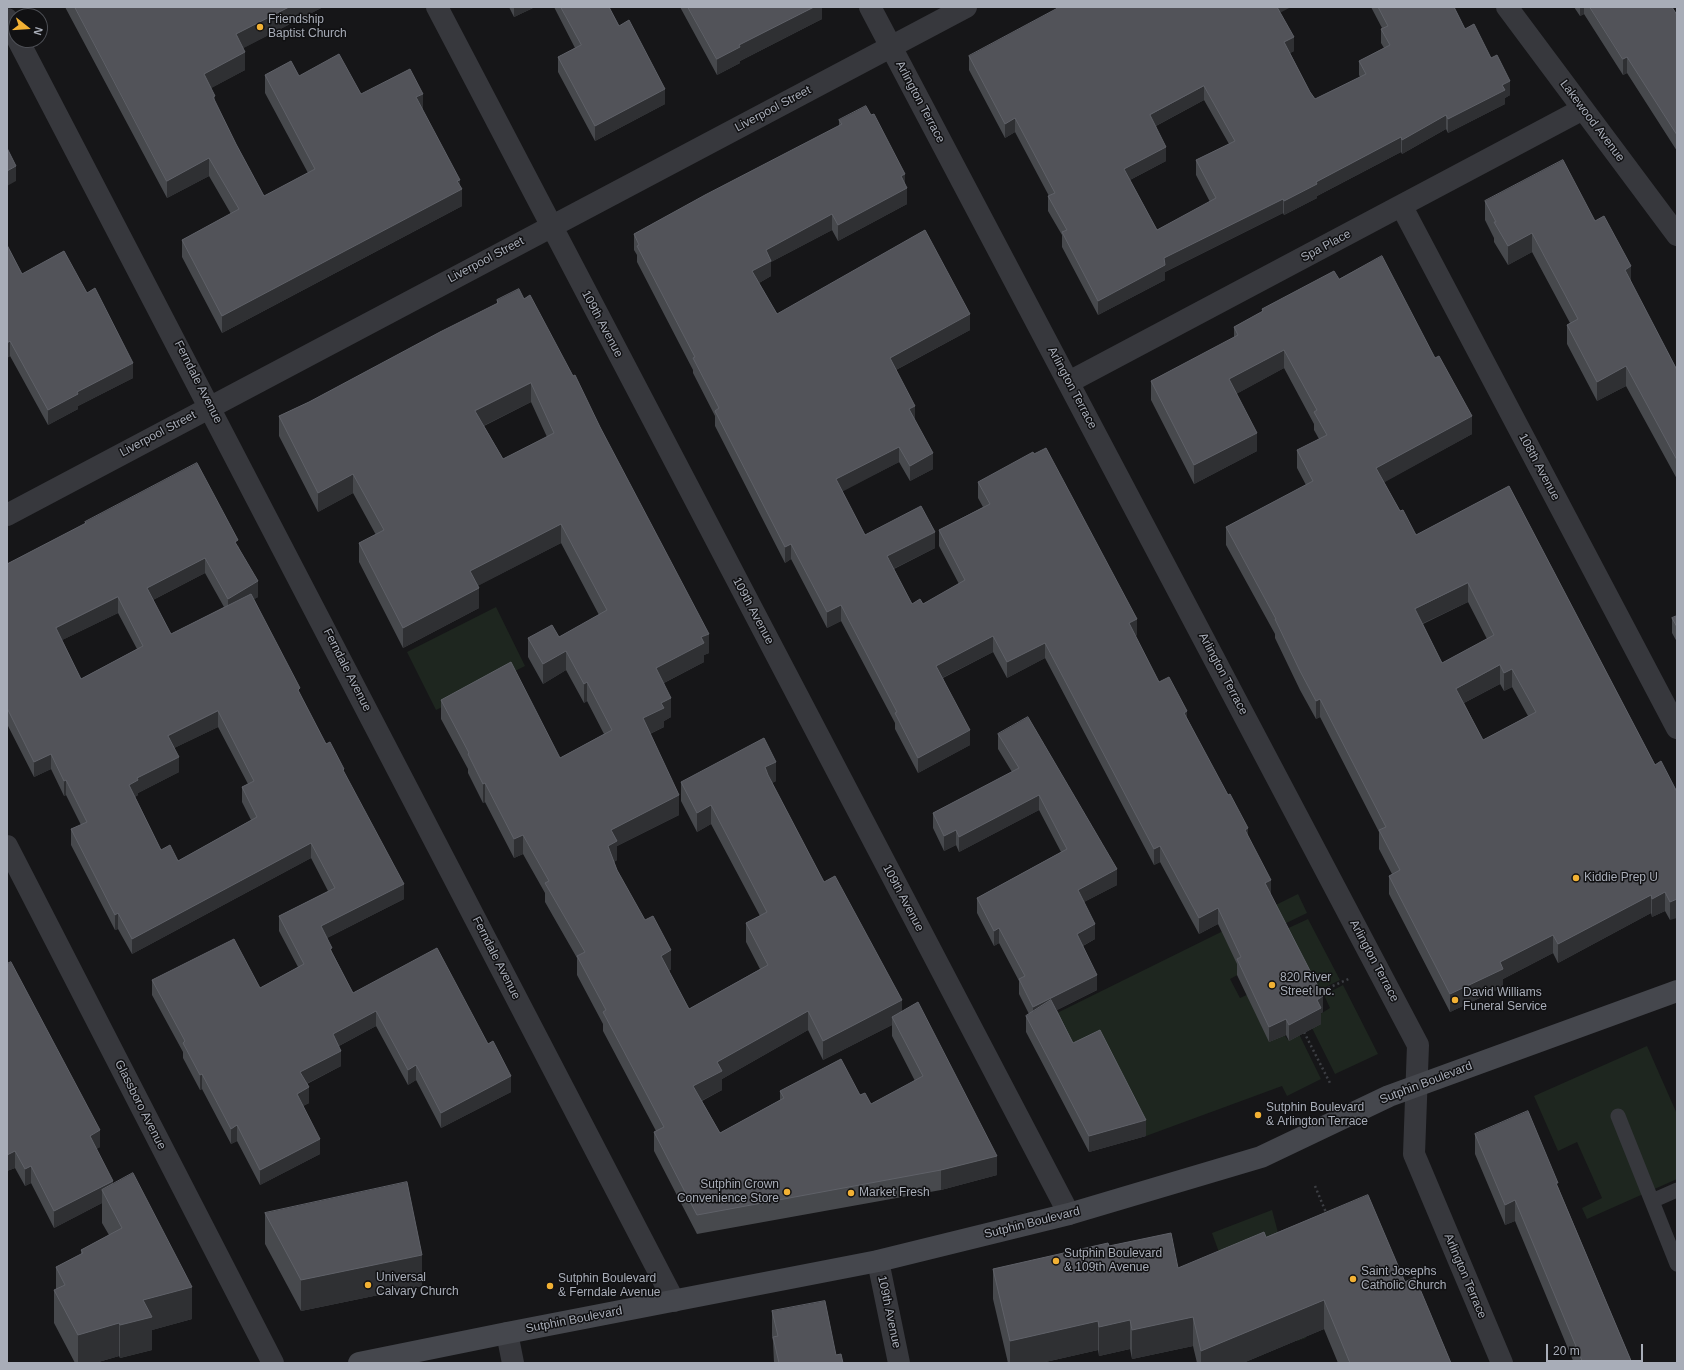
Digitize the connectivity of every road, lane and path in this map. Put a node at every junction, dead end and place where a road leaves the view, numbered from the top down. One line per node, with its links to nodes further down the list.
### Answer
1 (437, 7): 9 (street, 109th Avenue)
2 (870, 7): 5 (street, Arlington Terrace)
3 (966, 7): 5 (street, Liverpool Street)
4 (1507, 7): 7 (street, Lakewood Avenue)
5 (891, 47): 9 (street, Liverpool Street); 11 (street, Arlington Terrace)
6 (22, 48): 12 (street, Ferndale Avenue)
7 (1583, 110): 8 (street, Spa Place); 10 (street, Lakewood Avenue)
8 (1402, 207): 11 (street, Spa Place); 14 (street, 108th Avenue)
9 (551, 226): 12 (street, Liverpool Street); 26 (street, 109th Avenue)
10 (1677, 234)
11 (1069, 382): 21 (street, Arlington Terrace)
12 (210, 406): 13 (street, Liverpool Street); 30 (street, Ferndale Avenue)
13 (7, 515)
14 (1677, 728)
15 (7, 846): 32 (street, Glassboro Avenue)
16 (1351, 978): 18 (path)
17 (1676, 993): 21 (main road, Sutphin Boulevard)
18 (1319, 997)
19 (1304, 1032): 20 (path)
20 (1331, 1085)
21 (1417, 1086): 26 (main road, Sutphin Boulevard); 36 (street, Arlington Terrace)
22 (1618, 1116): 25 (lane)
23 (1315, 1186): 27 (path)
24 (1677, 1190): 25 (lane)
25 (1652, 1201): 29 (lane)
26 (1069, 1214): 28 (main road, Sutphin Boulevard)
27 (1328, 1217)
28 (878, 1261): 30 (main road, Sutphin Boulevard); 35 (street, 109th Avenue)
29 (1677, 1264)
30 (674, 1301): 31 (main road, Sutphin Boulevard)
31 (507, 1333): 33 (main road, Sutphin Boulevard); 34 (street)
32 (273, 1363)
33 (359, 1363)
34 (513, 1363)
35 (899, 1363)
36 (1502, 1363)

